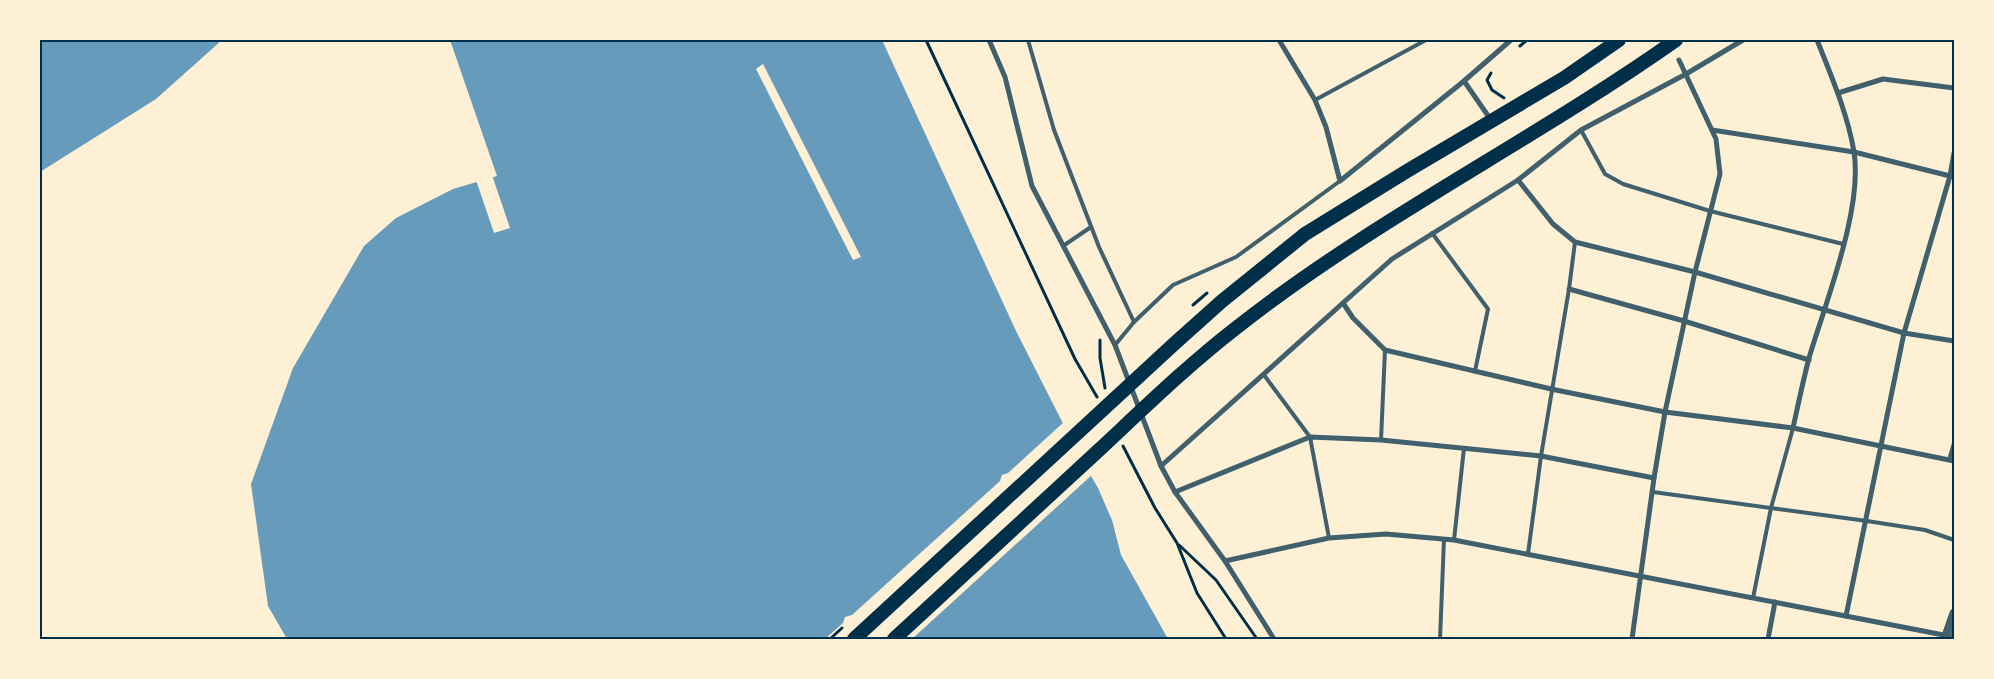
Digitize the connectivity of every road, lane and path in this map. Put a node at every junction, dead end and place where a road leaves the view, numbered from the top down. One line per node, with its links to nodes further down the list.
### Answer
1 (926, 40): 51 (path)
2 (990, 40): 34 (street)
3 (1028, 40): 30 (lane)
4 (1279, 40): 20 (street)
5 (1426, 40): 20 (lane)
6 (1511, 40): 16 (street)
7 (1526, 40): 12 (path)
8 (1619, 40): 21 (highway)
9 (1676, 40): 82 (highway)
10 (1743, 40): 15 (street)
11 (1817, 40): 18 (street)
12 (1519, 47)
13 (1679, 60): 15 (street)
14 (1497, 67): 19 (path)
15 (1686, 74): 22 (street); 23 (street)
16 (1464, 81): 21 (street); 28 (street)
17 (1954, 88): 18 (street)
18 (1838, 93): 24 (street)
19 (1505, 98)
20 (1315, 100): 28 (street)
21 (1492, 120): 81 (highway)
22 (1582, 130): 27 (street); 29 (lane)
23 (1712, 130): 24 (street); 29 (street)
24 (1854, 152): 26 (street); 33 (street)
25 (1954, 153): 26 (street)
26 (1952, 176): 42 (street)
27 (1518, 180): 31 (street); 32 (street)
28 (1340, 182): 41 (lane)
29 (1710, 211): 33 (lane); 35 (street)
30 (1091, 227): 34 (lane); 41 (lane)
31 (1432, 233): 37 (street); 47 (lane)
32 (1575, 242): 35 (street); 36 (lane)
33 (1843, 244): 38 (street)
34 (1063, 246): 39 (street)
35 (1695, 272): 38 (street); 40 (street)
36 (1570, 289): 40 (street); 49 (lane)
37 (1343, 303): 45 (street); 48 (street)
38 (1824, 310): 42 (street); 46 (street)
39 (1101, 318): 44 (street); 50 (path)
40 (1684, 321): 46 (street); 52 (street)
41 (1134, 322): 44 (lane)
42 (1904, 333): 43 (street); 58 (street)
43 (1954, 341)
44 (1115, 345): 62 (street)
45 (1384, 350): 47 (street); 56 (lane)
46 (1809, 360): 53 (street)
47 (1475, 371): 49 (street)
48 (1264, 375): 54 (lane); 62 (street)
49 (1552, 388): 52 (street); 60 (lane)
50 (1107, 396)
51 (1098, 400)
52 (1665, 412): 53 (street); 63 (street)
53 (1793, 428): 58 (street); 66 (lane)
54 (1310, 437): 56 (street); 64 (street); 68 (lane)
55 (1119, 439): 72 (path)
56 (1381, 440): 59 (street)
57 (1954, 443): 61 (lane)
58 (1882, 446): 61 (street); 67 (street)
59 (1464, 448): 60 (street); 70 (lane)
60 (1541, 456): 63 (street); 73 (lane)
61 (1952, 460)
62 (1161, 466): 64 (street)
63 (1654, 478): 65 (street)
64 (1175, 492): 74 (street)
65 (1653, 492): 66 (lane); 75 (street)
66 (1771, 508): 67 (lane); 76 (lane)
67 (1867, 521): 71 (lane); 79 (street)
68 (1329, 538): 69 (street); 74 (street)
69 (1444, 539): 70 (street); 86 (lane)
70 (1454, 540): 73 (street)
71 (1954, 540)
72 (1177, 543): 83 (path); 84 (path)
73 (1528, 554): 75 (street)
74 (1225, 561): 85 (street)
75 (1642, 576): 76 (street); 87 (street)
76 (1753, 598): 77 (street)
77 (1775, 602): 79 (street); 88 (street)
78 (1954, 613): 80 (street)
79 (1846, 616): 80 (street)
80 (1948, 637)
81 (854, 639)
82 (894, 639)
83 (1226, 639)
84 (1257, 639)
85 (1274, 639)
86 (1440, 639)
87 (1632, 639)
88 (1768, 639)

